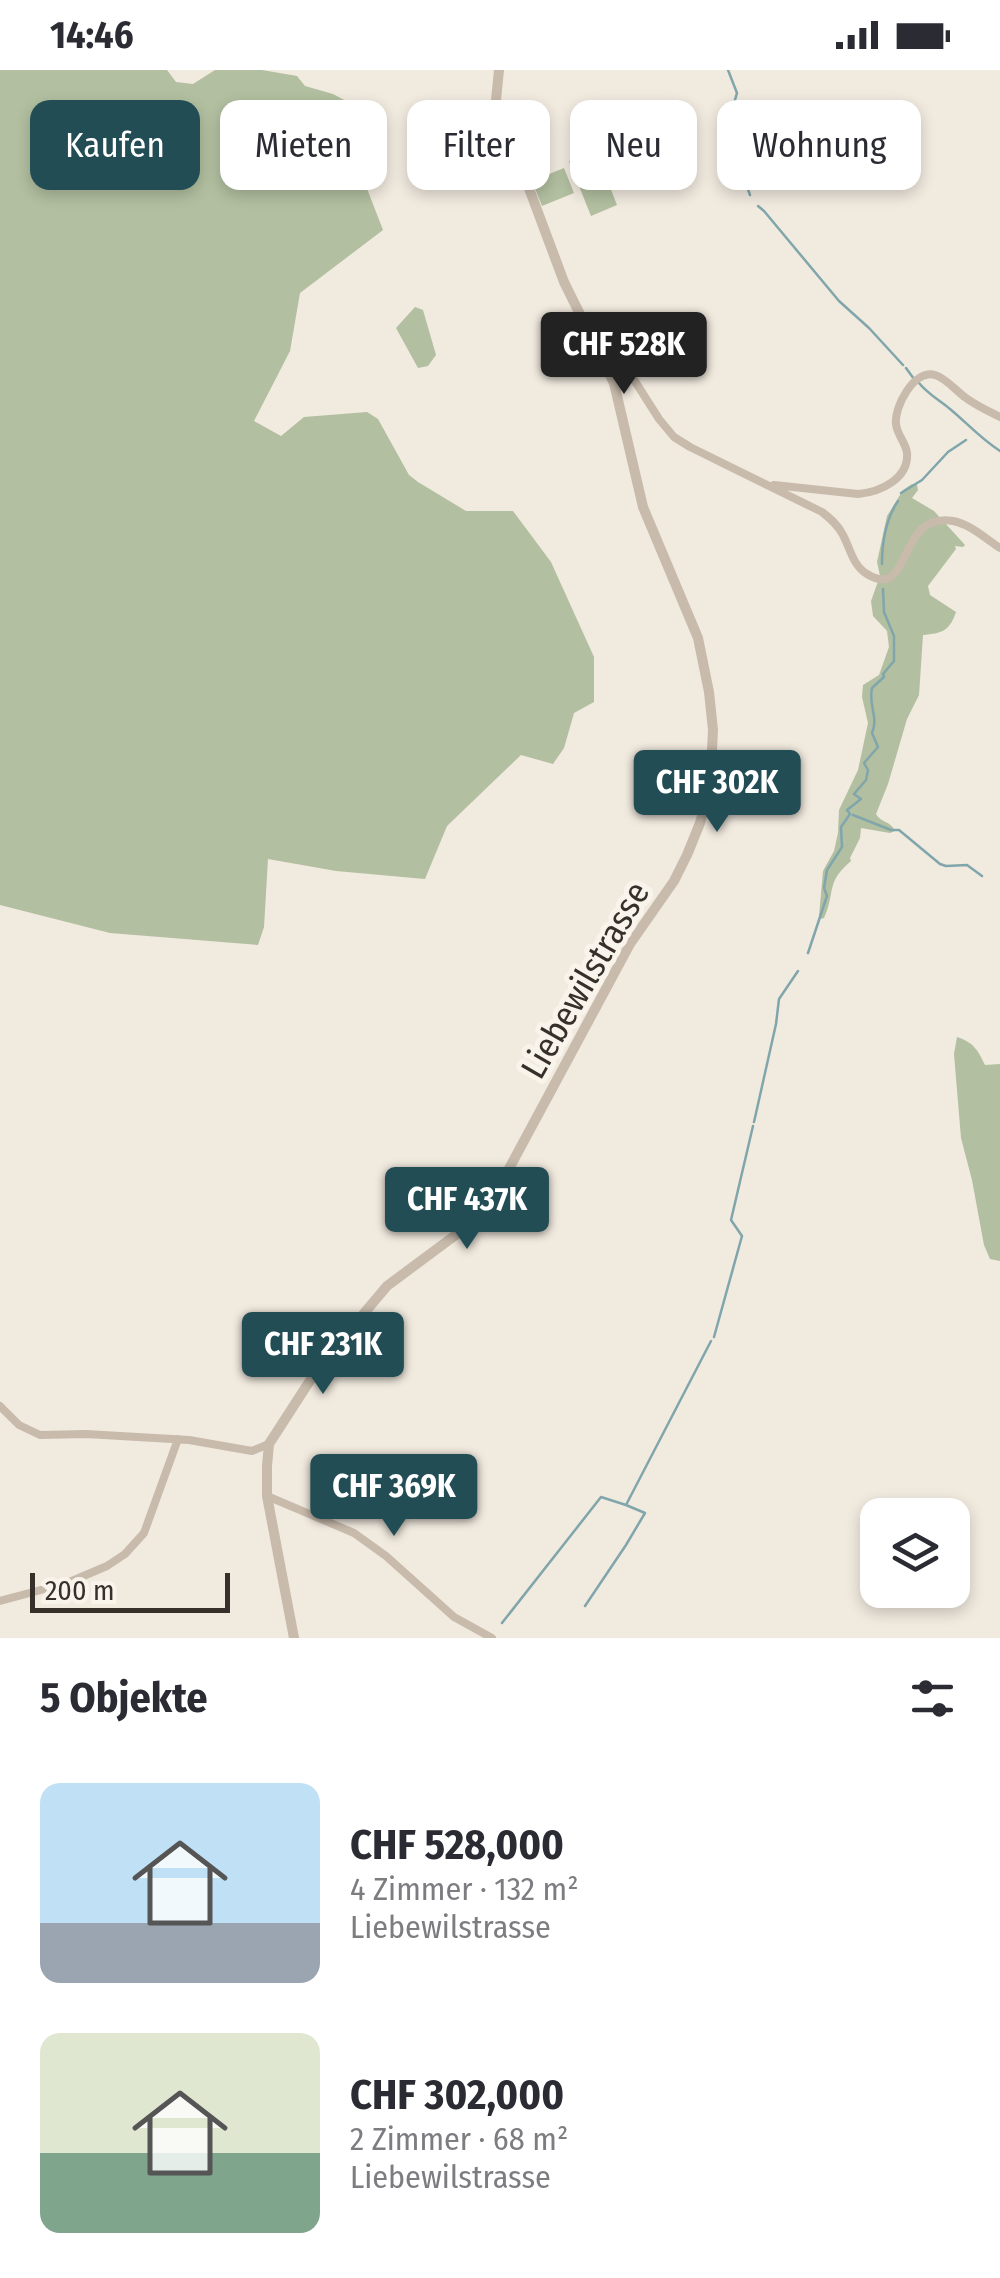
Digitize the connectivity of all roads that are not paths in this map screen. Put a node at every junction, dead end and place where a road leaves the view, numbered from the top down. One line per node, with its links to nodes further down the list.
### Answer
1 (498, 70): 2 (street, Liebewilstrasse)
2 (582, 319): 4 (street); 8 (street, Liebewilstrasse)
3 (1000, 416): 4 (street)
4 (769, 485): 5 (street)
5 (1000, 548)
6 (0, 1406): 7 (street)
7 (178, 1439): 9 (street); 12 (street)
8 (270, 1444): 9 (street); 10 (street, Liebewilstrasse)
9 (252, 1452): 10 (street)
10 (266, 1466): 11 (street, Liebewilstrasse)
11 (268, 1496): 13 (street, Liebewilstrasse); 14 (street)
12 (0, 1601)
13 (294, 1638)
14 (492, 1638)

